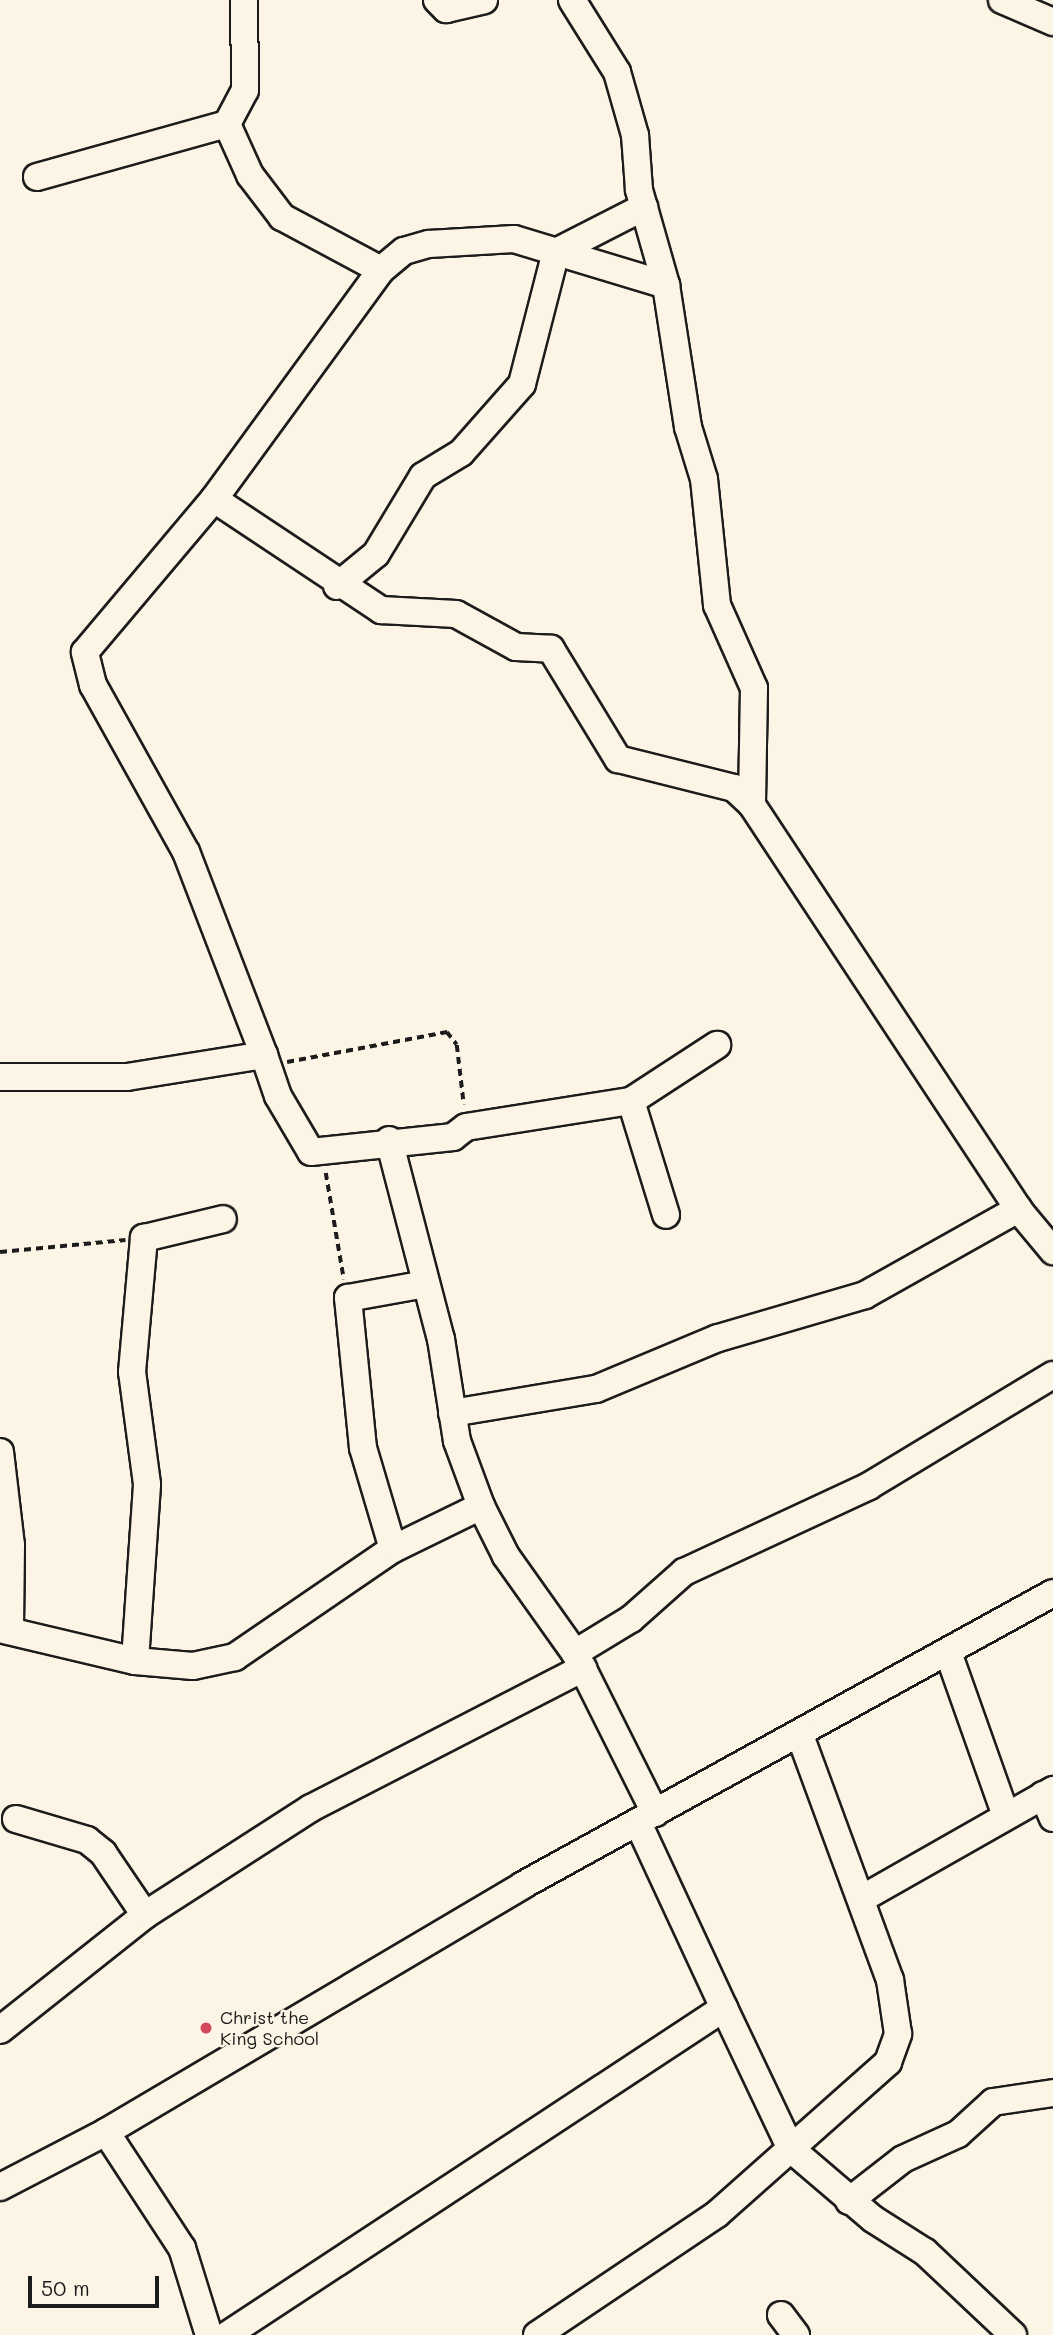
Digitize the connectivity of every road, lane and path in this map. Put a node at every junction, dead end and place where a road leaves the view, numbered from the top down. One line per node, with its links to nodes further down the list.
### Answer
1 (244, 0): 7 (street)
2 (438, 0): 3 (street)
3 (484, 0)
4 (572, 0): 9 (street)
5 (1002, 0): 6 (street)
6 (1053, 22)
7 (227, 124): 8 (street); 11 (street)
8 (37, 177)
9 (644, 207): 10 (street); 12 (street)
10 (556, 252): 11 (street); 12 (street); 14 (street)
11 (381, 270): 13 (street)
12 (666, 285): 15 (street)
13 (214, 499): 14 (street); 17 (street)
14 (337, 586): 15 (street)
15 (752, 805): 23 (street)
16 (718, 1045): 19 (street)
17 (266, 1060): 18 (street); 20 (path); 22 (street)
18 (0, 1077)
19 (631, 1101): 20 (street); 24 (street)
20 (466, 1127): 21 (street)
21 (389, 1140): 22 (street); 29 (street)
22 (311, 1152): 30 (path)
23 (1018, 1209): 27 (street); 32 (street)
24 (666, 1215)
25 (223, 1219): 26 (street)
26 (144, 1238): 28 (path); 39 (street)
27 (1053, 1251)
28 (0, 1252)
29 (426, 1284): 30 (street); 32 (street)
30 (348, 1298): 35 (street)
31 (1053, 1375): 40 (street)
32 (452, 1413): 34 (street)
33 (0, 1452): 37 (street)
34 (481, 1506): 35 (street); 40 (street)
35 (393, 1549): 39 (street)
36 (1053, 1592): 38 (street)
37 (5, 1629): 39 (street)
38 (948, 1655): 41 (street); 43 (street)
39 (135, 1661)
40 (579, 1661): 44 (street); 47 (street)
41 (800, 1735): 44 (street); 46 (street)
42 (1050, 1801): 43 (street)
43 (1006, 1816): 46 (street)
44 (646, 1818): 48 (street); 51 (street)
45 (16, 1819): 47 (street)
46 (863, 1898): 52 (street)
47 (145, 1915): 49 (street)
48 (724, 2008): 52 (street); 56 (street)
49 (0, 2030)
50 (1053, 2093): 54 (street)
51 (106, 2132): 53 (street); 55 (street)
52 (791, 2149): 54 (street); 57 (street)
53 (0, 2188)
54 (849, 2201): 58 (street)
55 (209, 2335)
56 (227, 2335)
57 (537, 2335)
58 (1013, 2335)

